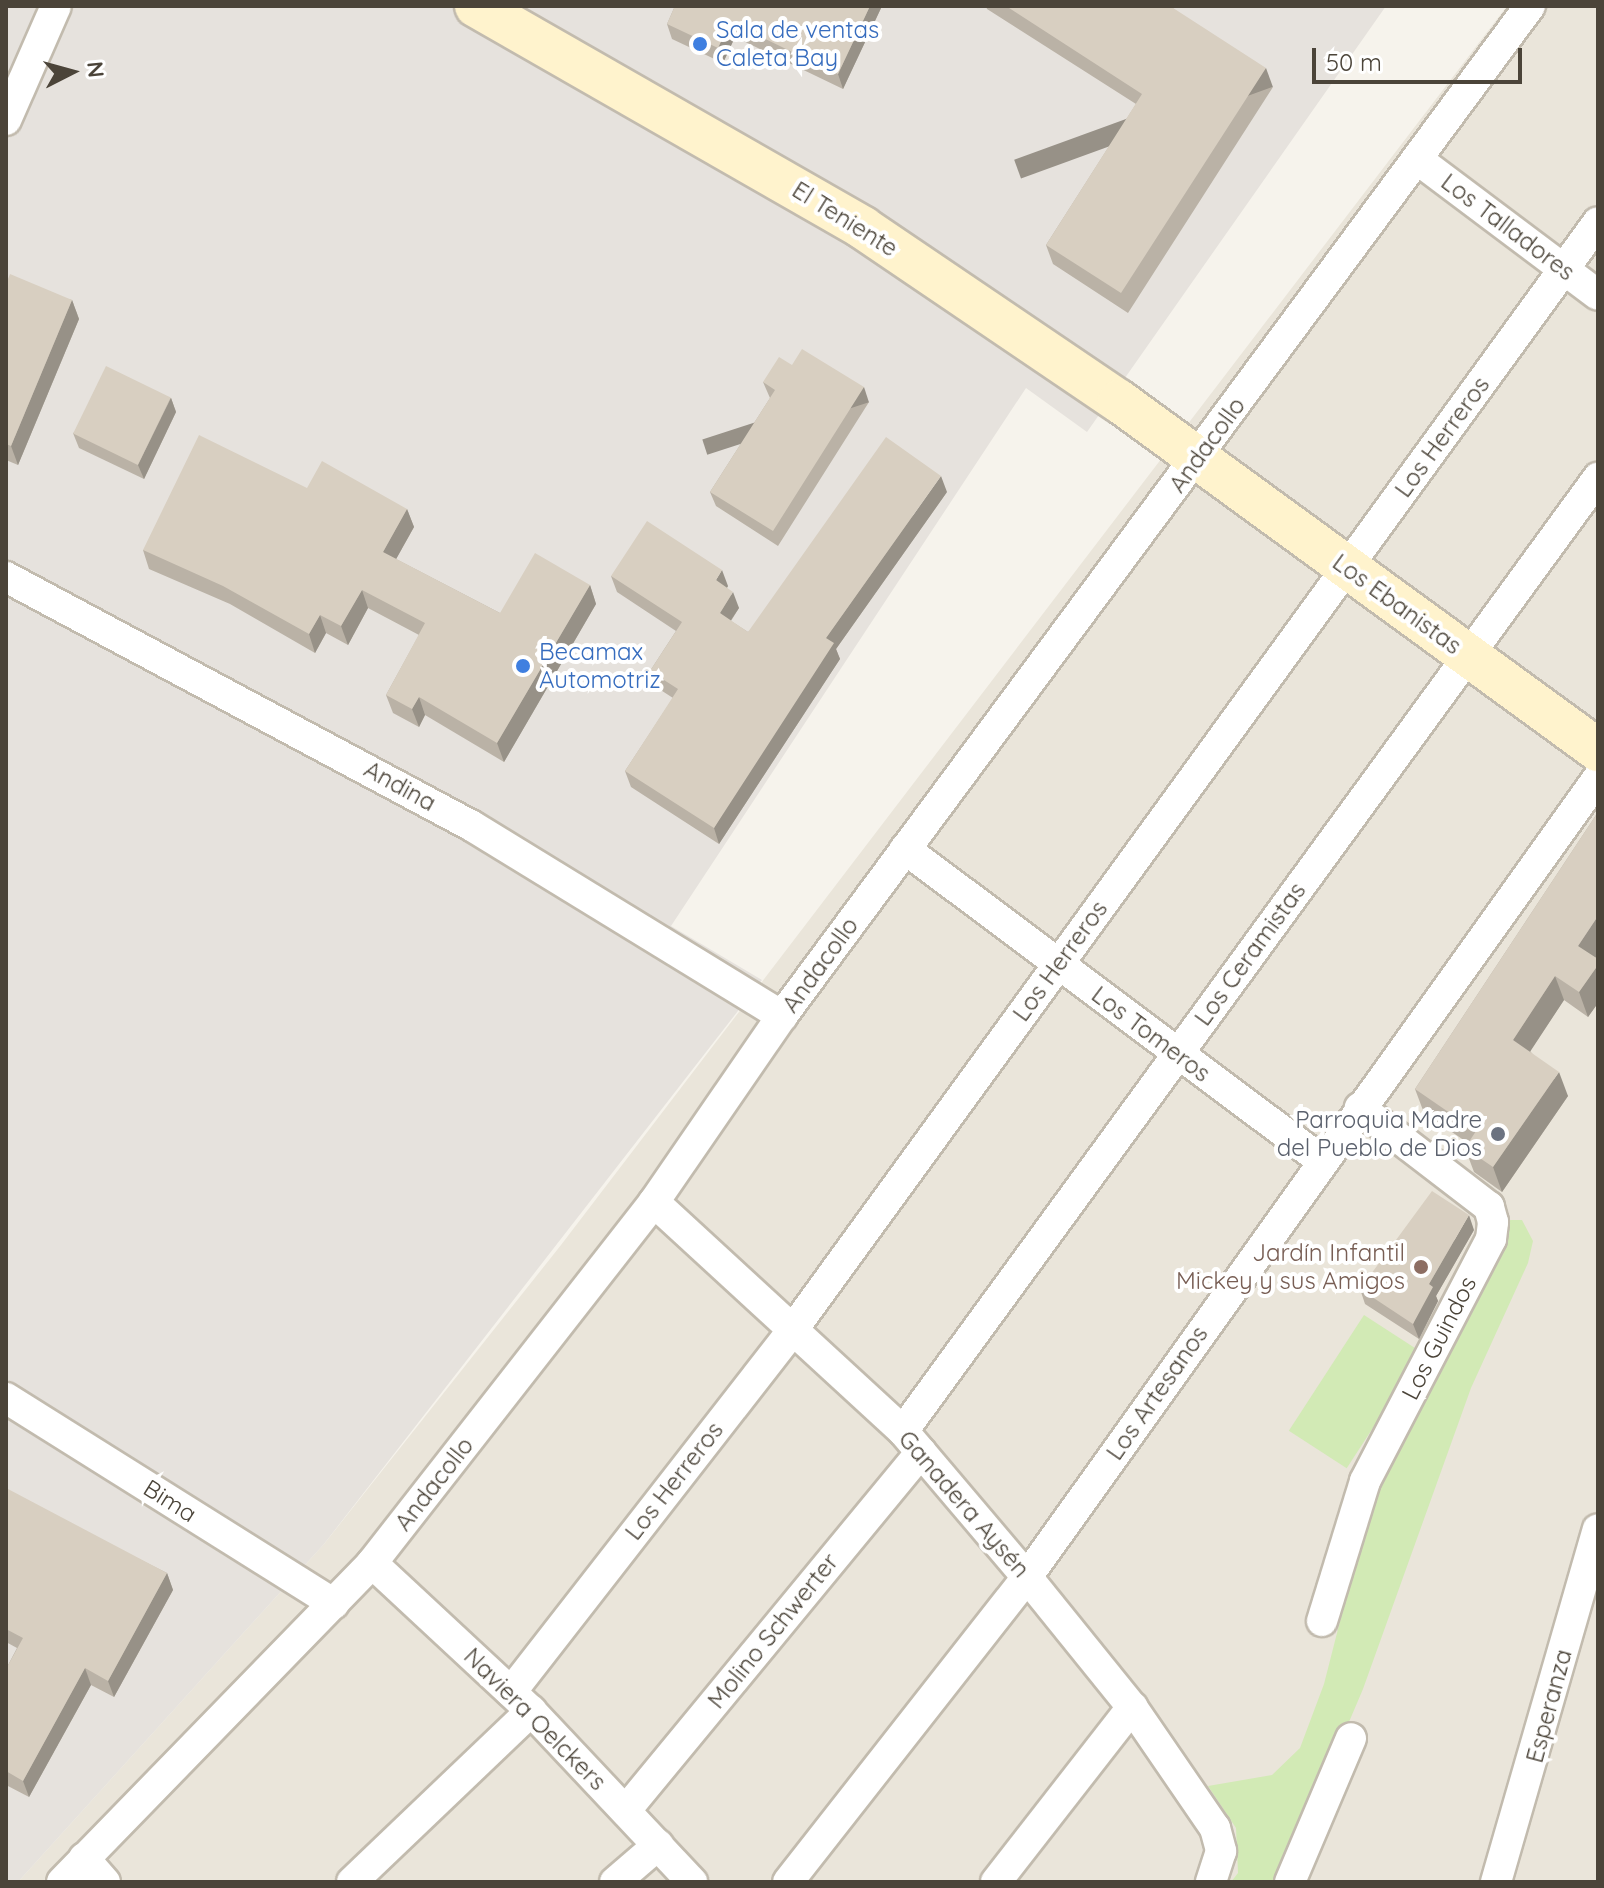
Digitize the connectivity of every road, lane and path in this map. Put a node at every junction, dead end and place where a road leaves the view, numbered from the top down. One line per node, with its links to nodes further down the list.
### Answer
1 (56, 6): 4 (street)
2 (476, 6): 9 (main road, El Teniente)
3 (1530, 6): 5 (street, Andacollo)
4 (6, 120)
5 (1417, 159): 7 (street, Los Talladores); 9 (street, Andacollo)
6 (1598, 222): 7 (street, Los Herreros)
7 (1564, 269): 8 (street, Los Talladores); 11 (street, Los Herreros)
8 (1598, 295)
9 (1197, 458): 11 (main road, Los Ebanistas); 16 (street, Andacollo)
10 (1598, 478): 13 (street, Los Ceramistas)
11 (1347, 567): 13 (main road, Los Ebanistas); 17 (street, Los Herreros)
12 (6, 577): 18 (street, Andina)
13 (1468, 656): 14 (main road, Los Ebanistas); 19 (street, Los Ceramistas)
14 (1598, 750)
15 (1598, 778): 20 (street, Los Artesanos)
16 (905, 849): 17 (street, Los Tomeros); 18 (street, Andacollo)
17 (1058, 964): 19 (street, Los Tomeros); 23 (street, Los Herreros)
18 (782, 1016): 22 (street, Andacollo)
19 (1178, 1054): 21 (street, Los Tomeros); 25 (street, Los Ceramistas)
20 (1360, 1108): 21 (street, Los Artesanos); 30 (street, Los Guindos)
21 (1321, 1160): 28 (street, Los Artesanos)
22 (654, 1202): 23 (street, Ganadera Aysén); 27 (street, Andacollo)
23 (794, 1328): 25 (street, Ganadera Aysén); 31 (street, Los Herreros)
24 (6, 1398): 29 (street, Bima)
25 (912, 1442): 28 (street, Ganadera Aysén); 34 (street, Molino Schwerter)
26 (1598, 1529): 46 (street, Esperanza)
27 (372, 1563): 29 (street, Andacollo); 31 (street, Naviera Oelckers)
28 (1027, 1577): 32 (street, Ganadera Aysén); 42 (street, Los Artesanos)
29 (334, 1604): 36 (street, Andacollo)
30 (1322, 1621)
31 (521, 1702): 34 (street, Naviera Oelckers); 39 (street, Los Herreros)
32 (1132, 1707): 43 (street); 44 (street, Ganadera Aysén)
33 (1351, 1738): 45 (street)
34 (626, 1810): 35 (street, Naviera Oelckers)
35 (658, 1845): 40 (street); 41 (street, Naviera Oelckers)
36 (84, 1858): 37 (street, Andacollo); 38 (street)
37 (62, 1882)
38 (105, 1882)
39 (352, 1882)
40 (615, 1882)
41 (692, 1882)
42 (788, 1882)
43 (996, 1882)
44 (1211, 1882)
45 (1290, 1882)
46 (1496, 1882)

